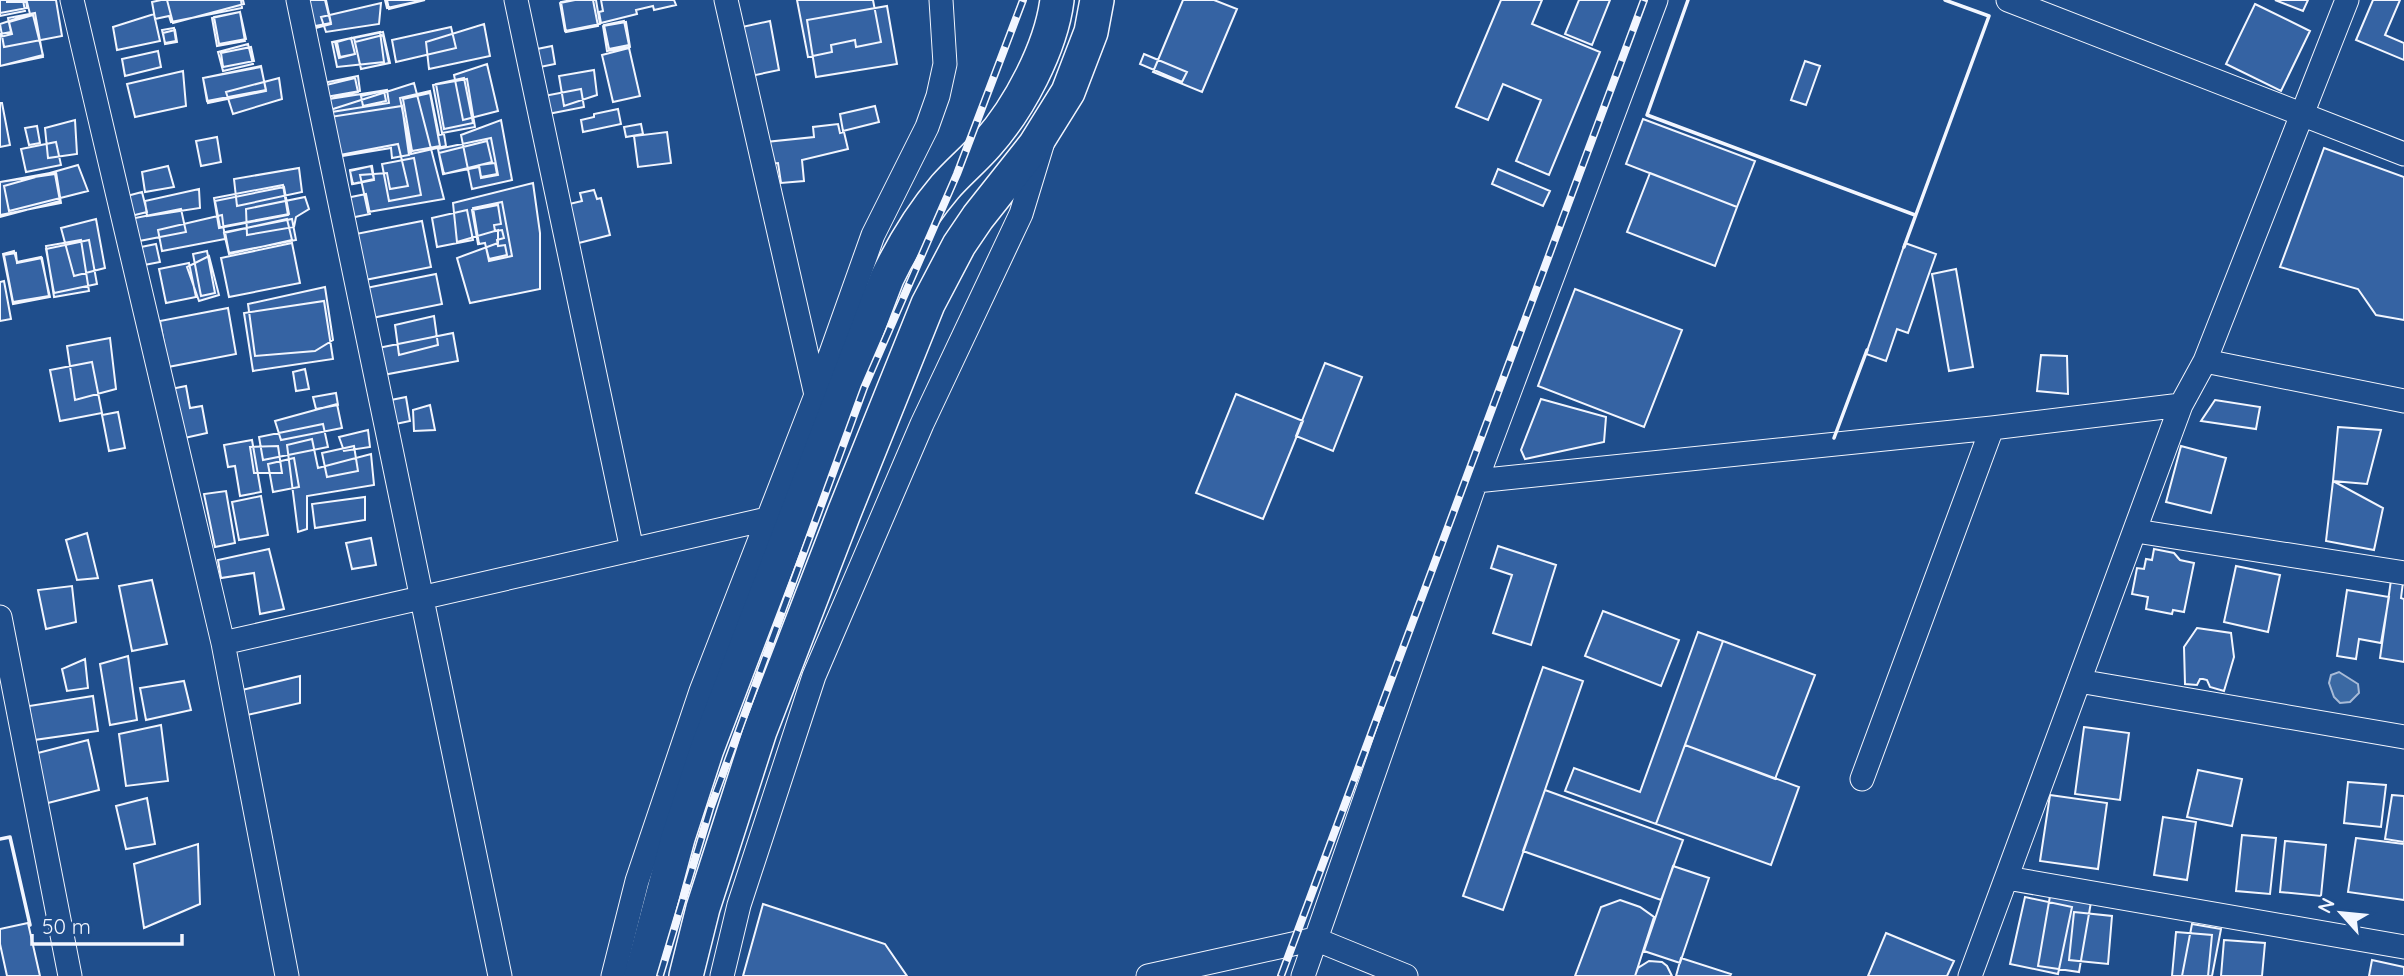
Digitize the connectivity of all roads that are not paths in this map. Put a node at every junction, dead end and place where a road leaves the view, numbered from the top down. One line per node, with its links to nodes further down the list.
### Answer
1 (72, 0): 28 (street)
2 (298, 0): 26 (street)
3 (516, 0): 24 (street)
4 (726, 0): 15 (street)
5 (941, 0): 15 (street)
6 (1058, 0): 39 (highway)
7 (1097, 0): 12 (highway)
8 (1657, 0): 21 (street)
9 (2008, 0): 11 (street)
10 (2347, 0): 11 (street)
11 (2302, 114): 13 (street); 14 (street)
12 (1047, 128): 18 (highway); 19 (street)
13 (2404, 153)
14 (2205, 360): 16 (street); 17 (street)
15 (816, 395): 22 (street)
16 (2404, 401)
17 (2181, 405): 20 (street); 23 (street)
18 (885, 411): 19 (street); 40 (highway)
19 (922, 424): 41 (street)
20 (1992, 428): 21 (street); 31 (street)
21 (1476, 481): 33 (street)
22 (767, 519): 24 (street); 38 (street)
23 (2136, 531): 25 (street); 29 (street)
24 (632, 550): 26 (street)
25 (2404, 573)
26 (422, 598): 28 (street); 37 (street)
27 (0, 617): 35 (street)
28 (223, 643): 36 (street)
29 (2079, 681): 30 (street); 32 (street)
30 (2404, 737)
31 (1862, 779)
32 (2007, 878): 34 (street); 45 (street)
33 (1315, 939): 42 (street); 43 (street); 44 (street)
34 (2404, 947)
35 (70, 976)
36 (287, 976)
37 (500, 976)
38 (613, 976)
39 (640, 976)
40 (686, 976)
41 (722, 976)
42 (1148, 976)
43 (1303, 976)
44 (1406, 976)
45 (1970, 976)

